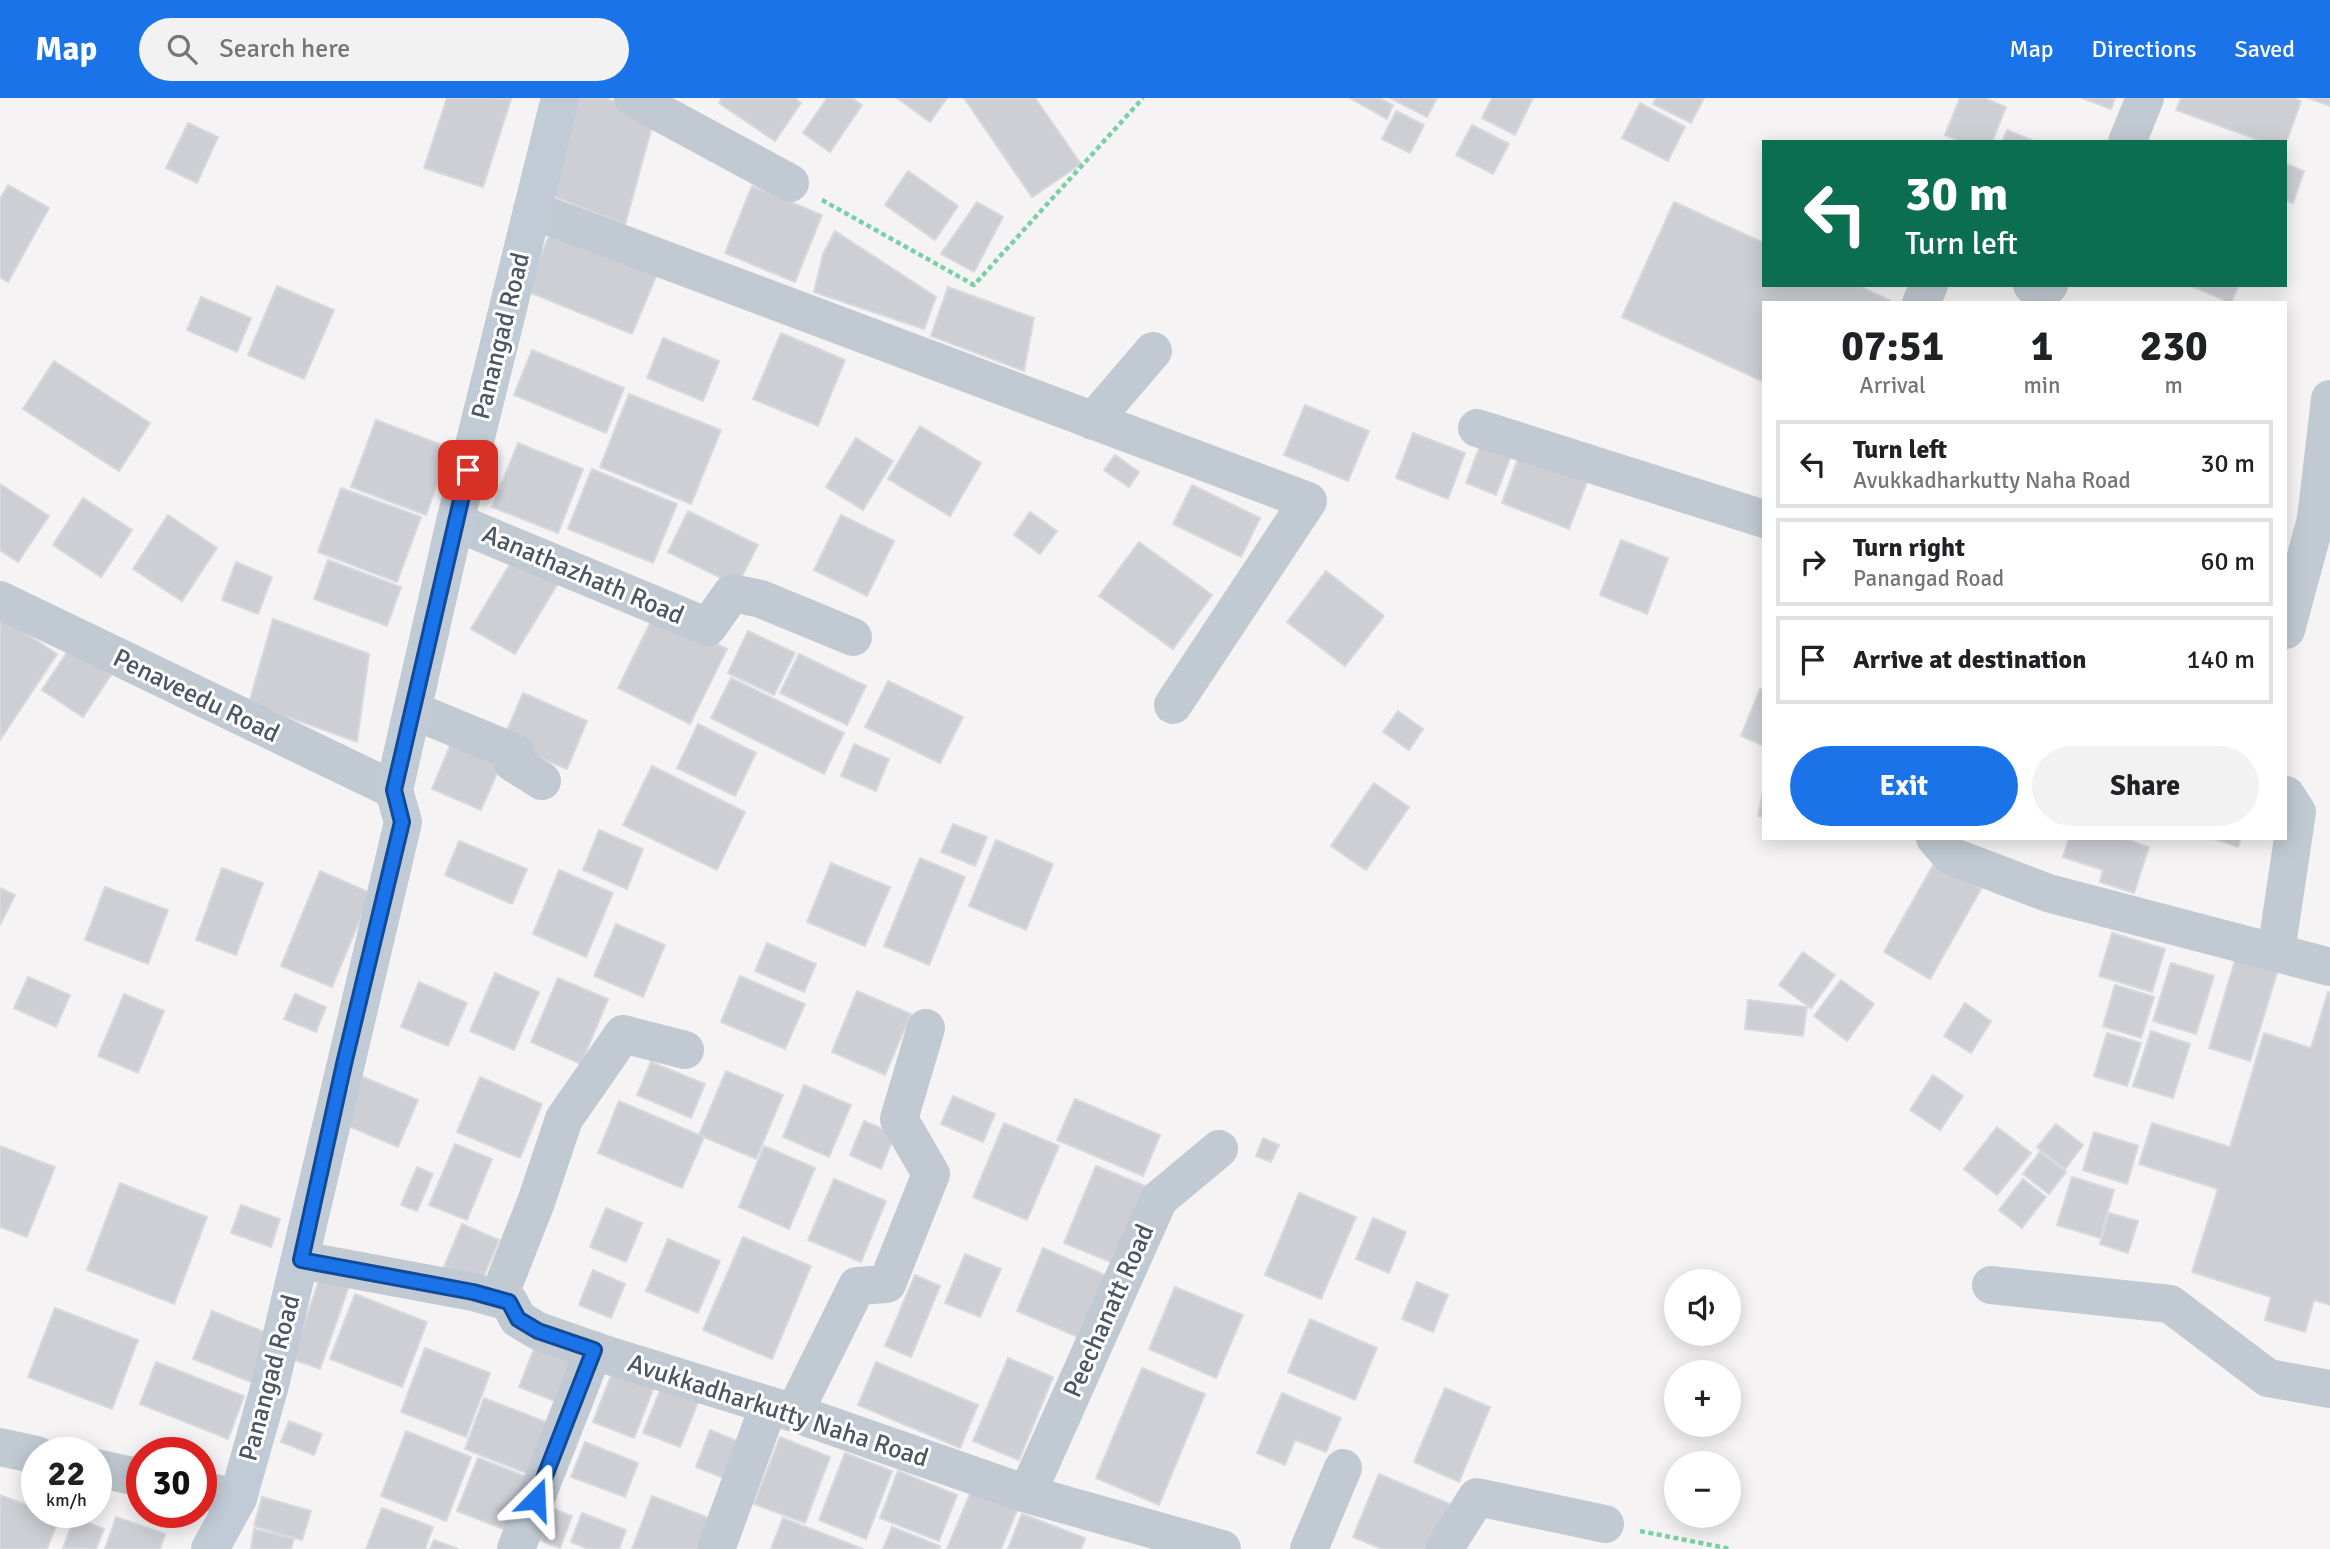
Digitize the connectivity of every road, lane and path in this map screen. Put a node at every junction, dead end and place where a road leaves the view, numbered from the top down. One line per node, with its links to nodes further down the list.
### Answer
1 (560, 98): 7 (main road, Panangad Road)
2 (633, 98): 6 (street)
3 (1143, 98): 6 (path)
4 (2145, 98): 5 (street)
5 (2128, 140)
6 (790, 183)
7 (532, 210): 10 (street); 13 (main road, Panangad Road)
8 (1153, 351): 10 (street)
9 (2330, 399): 15 (street)
10 (1093, 421): 17 (street)
11 (1477, 428): 12 (street)
12 (1762, 518)
13 (455, 522): 16 (street, Aanathazhath Road); 18 (main road, Panangad Road)
14 (0, 600): 20 (street, Penaveedu Road)
15 (2287, 626)
16 (853, 638)
17 (1173, 705)
18 (412, 710): 19 (street); 20 (main road, Panangad Road)
19 (542, 781)
20 (394, 790): 28 (main road, Panangad Road)
21 (2287, 797): 23 (street)
22 (1938, 840): 23 (street)
23 (2276, 952): 24 (street)
24 (2330, 967)
25 (926, 1028): 33 (street)
26 (685, 1050): 30 (street)
27 (1219, 1149): 38 (street, Peechanatt Road)
28 (301, 1260): 30 (street, Avukkadharkutty Naha Road); 39 (main road, Panangad Road)
29 (1992, 1285): 32 (street)
30 (498, 1299): 31 (street, Avukkadharkutty Naha Road)
31 (594, 1350): 33 (street, Avukkadharkutty Naha Road); 42 (street)
32 (2330, 1389)
33 (781, 1409): 38 (street, Avukkadharkutty Naha Road); 43 (street)
34 (0, 1447): 35 (street)
35 (21, 1452)
36 (1343, 1468): 45 (street)
37 (217, 1493): 39 (street)
38 (1027, 1494): 44 (street, Avukkadharkutty Naha Road)
39 (238, 1498): 41 (main road, Panangad Road)
40 (1605, 1524): 46 (street); 47 (path)
41 (210, 1549)
42 (516, 1549)
43 (716, 1549)
44 (1222, 1549)
45 (1309, 1549)
46 (1444, 1549)
47 (1731, 1549)

